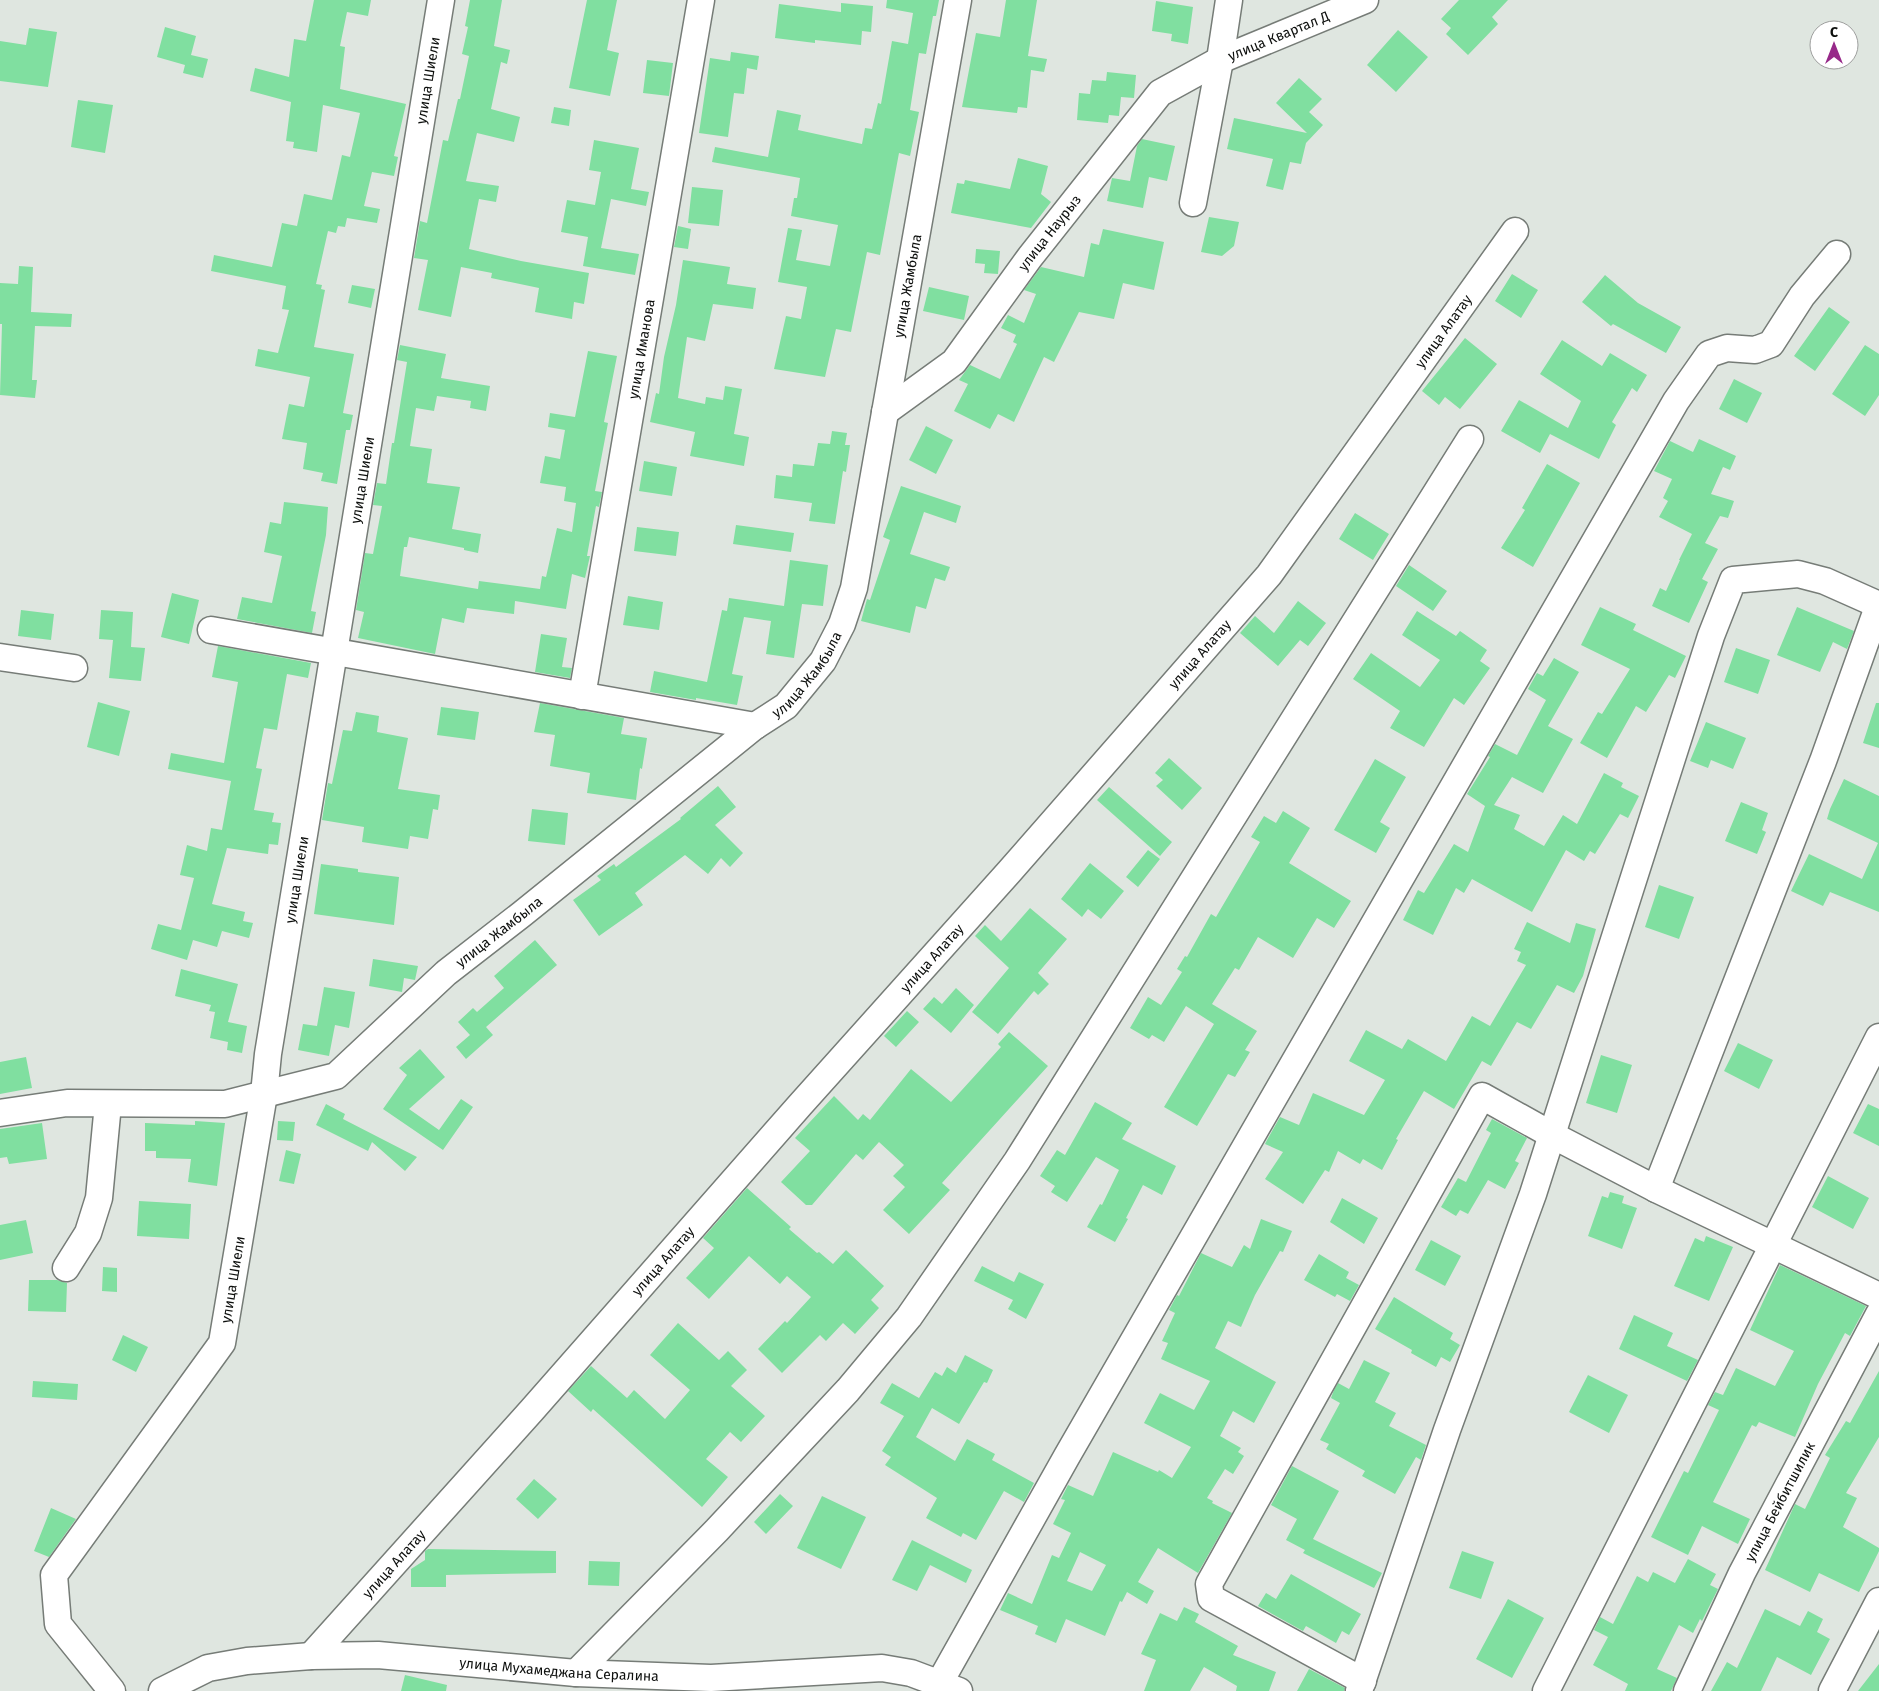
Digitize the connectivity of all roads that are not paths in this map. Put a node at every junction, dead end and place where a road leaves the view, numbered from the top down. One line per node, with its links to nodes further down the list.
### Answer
1 (441, 0): 14 (street, улица Шиели)
2 (701, 0): 17 (street, улица Иманова)
3 (958, 0): 10 (street, улица Жамбыла)
4 (1229, 0): 6 (street)
5 (1365, 0): 6 (street, улица Квартал Д)
6 (1220, 60): 7 (street); 10 (street, улица Наурыз)
7 (1192, 203)
8 (1515, 231): 30 (street, улица Алатау)
9 (1837, 254): 33 (street)
10 (885, 412): 18 (street, улица Жамбыла)
11 (1470, 439): 31 (street)
12 (1879, 604): 23 (street); 24 (street)
13 (211, 630): 14 (street)
14 (332, 653): 17 (street); 20 (street, улица Шиели)
15 (0, 657): 16 (street)
16 (74, 668)
17 (582, 696): 18 (street)
18 (755, 726): 20 (street, улица Жамбыла)
19 (1879, 1037): 25 (street)
20 (264, 1094): 21 (street, улица Жамбыла); 34 (street, улица Шиели)
21 (108, 1104): 22 (street, улица Жамбыла); 26 (street)
22 (0, 1113)
23 (1552, 1135): 24 (street); 32 (street); 32 (street)
24 (1656, 1188): 25 (street)
25 (1774, 1244): 27 (street); 36 (street)
26 (66, 1268)
27 (1879, 1296)
28 (1879, 1314): 37 (street, улица Бейбитшилик)
29 (1879, 1601): 38 (street)
30 (311, 1656): 31 (street, улица Мухамеджана Сералина); 35 (street, улица Мухамеджана Сералина)
31 (576, 1673): 33 (street, улица Мухамеджана Сералина)
32 (1361, 1686)
33 (949, 1687)
34 (112, 1691)
35 (162, 1691)
36 (1546, 1691)
37 (1687, 1691)
38 (1832, 1691)

